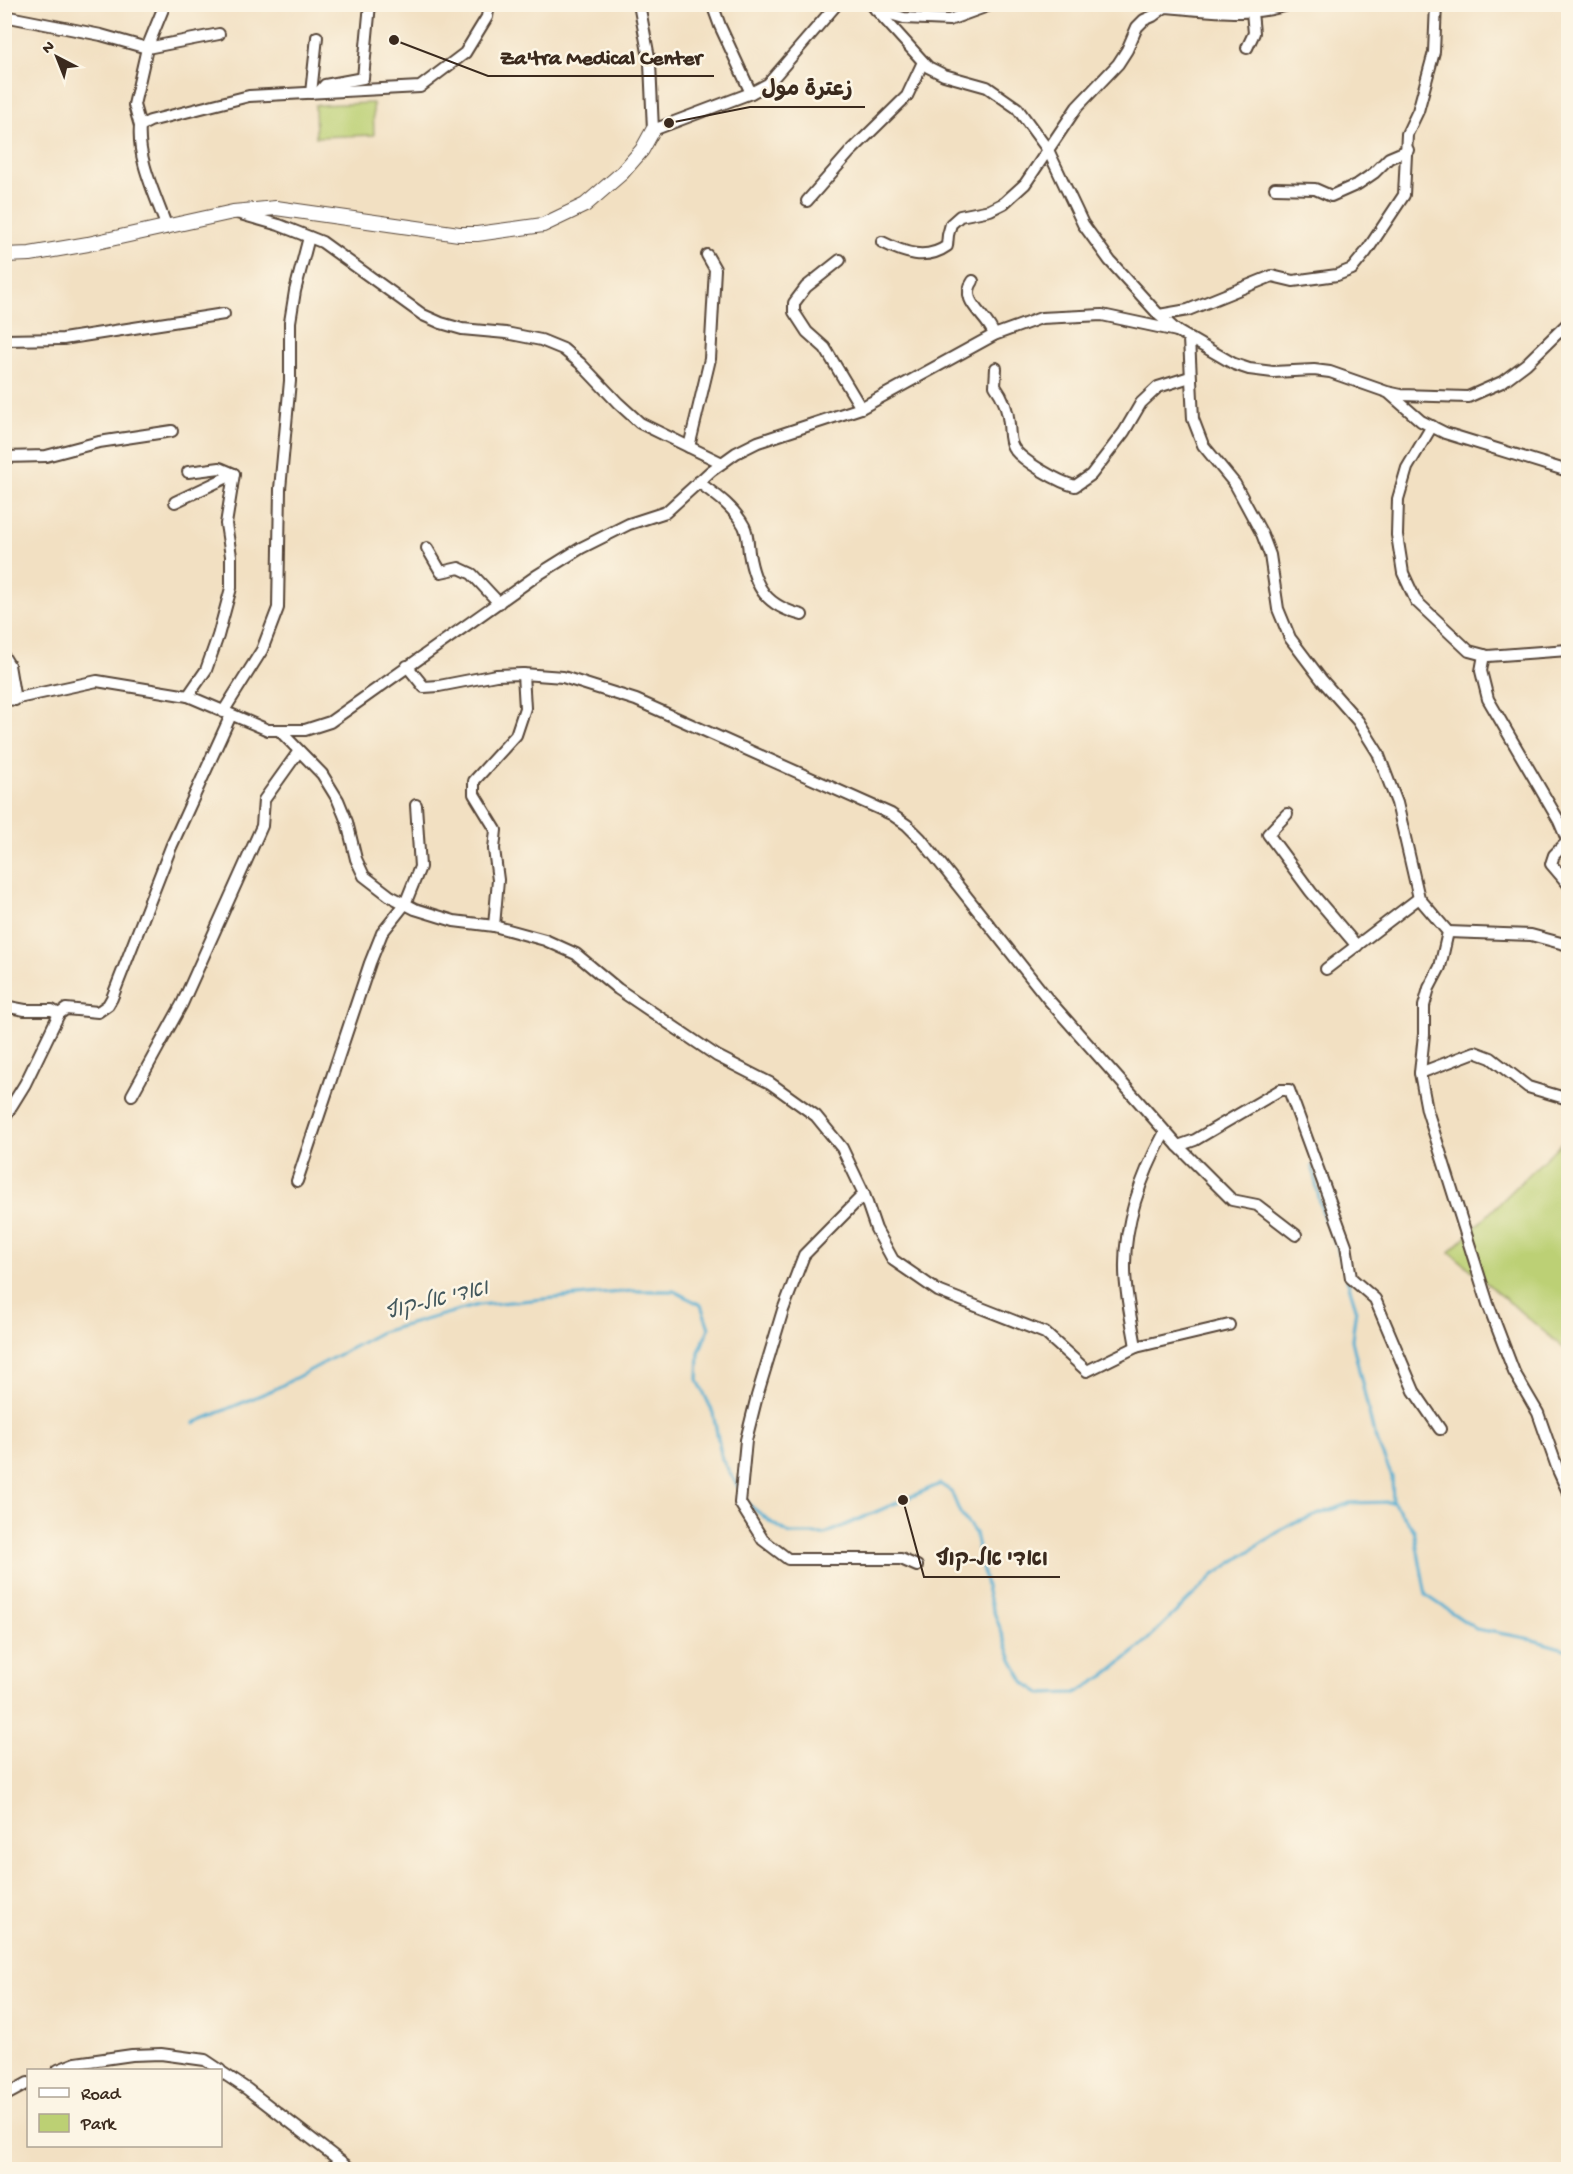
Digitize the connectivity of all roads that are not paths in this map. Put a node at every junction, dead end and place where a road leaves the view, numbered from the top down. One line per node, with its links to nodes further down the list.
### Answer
1 (170, 4): 10 (street)
2 (370, 4): 19 (street)
3 (489, 4): 19 (street)
4 (639, 4): 22 (street)
5 (712, 4): 20 (street)
6 (837, 4): 20 (street)
7 (993, 4): 11 (street)
8 (1291, 4): 12 (street)
9 (1436, 4): 24 (street)
10 (165, 5): 16 (street)
11 (874, 7): 18 (street)
12 (1252, 12): 17 (street); 23 (street)
13 (4, 16): 16 (street)
14 (219, 34): 16 (street)
15 (316, 37): 19 (street)
16 (147, 48): 21 (street)
17 (1247, 48)
18 (923, 62): 23 (street); 26 (street)
19 (315, 92): 21 (street)
20 (751, 93): 22 (street)
21 (140, 126): 28 (street)
22 (652, 130): 27 (street)
23 (1048, 150): 30 (street); 36 (street)
24 (1408, 150): 25 (street); 36 (street)
25 (1275, 188)
26 (807, 201)
27 (232, 212): 28 (street); 29 (street)
28 (167, 228): 31 (street)
29 (309, 237): 48 (street); 66 (street)
30 (882, 242)
31 (4, 255)
32 (707, 255): 48 (street)
33 (840, 260): 45 (street)
34 (973, 281): 39 (street)
35 (224, 314): 41 (street)
36 (1159, 315): 38 (street)
37 (1569, 323): 44 (street)
38 (1177, 331): 39 (street); 40 (street)
39 (994, 335): 45 (street)
40 (1189, 339): 43 (street); 44 (street)
41 (4, 340)
42 (996, 368): 43 (street)
43 (1190, 377): 73 (street)
44 (1387, 392): 46 (street)
45 (861, 408): 50 (street)
46 (1432, 426): 51 (street); 60 (street)
47 (172, 431): 49 (street)
48 (689, 447): 50 (street)
49 (4, 457)
50 (722, 463): 54 (street)
51 (1569, 471)
52 (188, 472): 53 (street)
53 (234, 474): 55 (street); 64 (street)
54 (698, 482): 57 (street); 58 (street)
55 (175, 502)
56 (427, 548): 57 (street)
57 (500, 603): 62 (street)
58 (802, 615)
59 (1569, 650): 60 (street)
60 (1484, 655): 71 (street)
61 (4, 657): 65 (street)
62 (407, 666): 63 (street); 67 (street)
63 (523, 674): 75 (street); 86 (street)
64 (188, 696): 65 (street); 66 (street)
65 (10, 701)
66 (227, 714): 67 (street); 81 (street)
67 (280, 731): 68 (street)
68 (299, 751): 74 (street); 83 (street)
69 (416, 805): 74 (street)
70 (1287, 814): 78 (street)
71 (1568, 841): 72 (street)
72 (1569, 884)
73 (1419, 898): 76 (street); 78 (street)
74 (405, 904): 75 (street); 88 (street)
75 (494, 926): 89 (street)
76 (1448, 932): 77 (street); 82 (street)
77 (1569, 945)
78 (1356, 946): 79 (street)
79 (1326, 969)
80 (4, 1006): 81 (street)
81 (59, 1014): 85 (street)
82 (1420, 1073): 84 (street); 94 (street)
83 (132, 1095)
84 (1569, 1099)
85 (4, 1118)
86 (1165, 1132): 87 (street); 92 (street)
87 (1178, 1146): 90 (street); 93 (street)
88 (297, 1181)
89 (864, 1194): 92 (street); 95 (street)
90 (1296, 1235)
91 (1229, 1325): 92 (street)
92 (1136, 1347)
93 (1440, 1429)
94 (1569, 1492)
95 (917, 1566)
96 (61, 2069): 97 (street)
97 (217, 2069)
98 (222, 2072): 101 (street)
99 (27, 2084): 100 (street)
100 (4, 2096)
101 (352, 2169)

